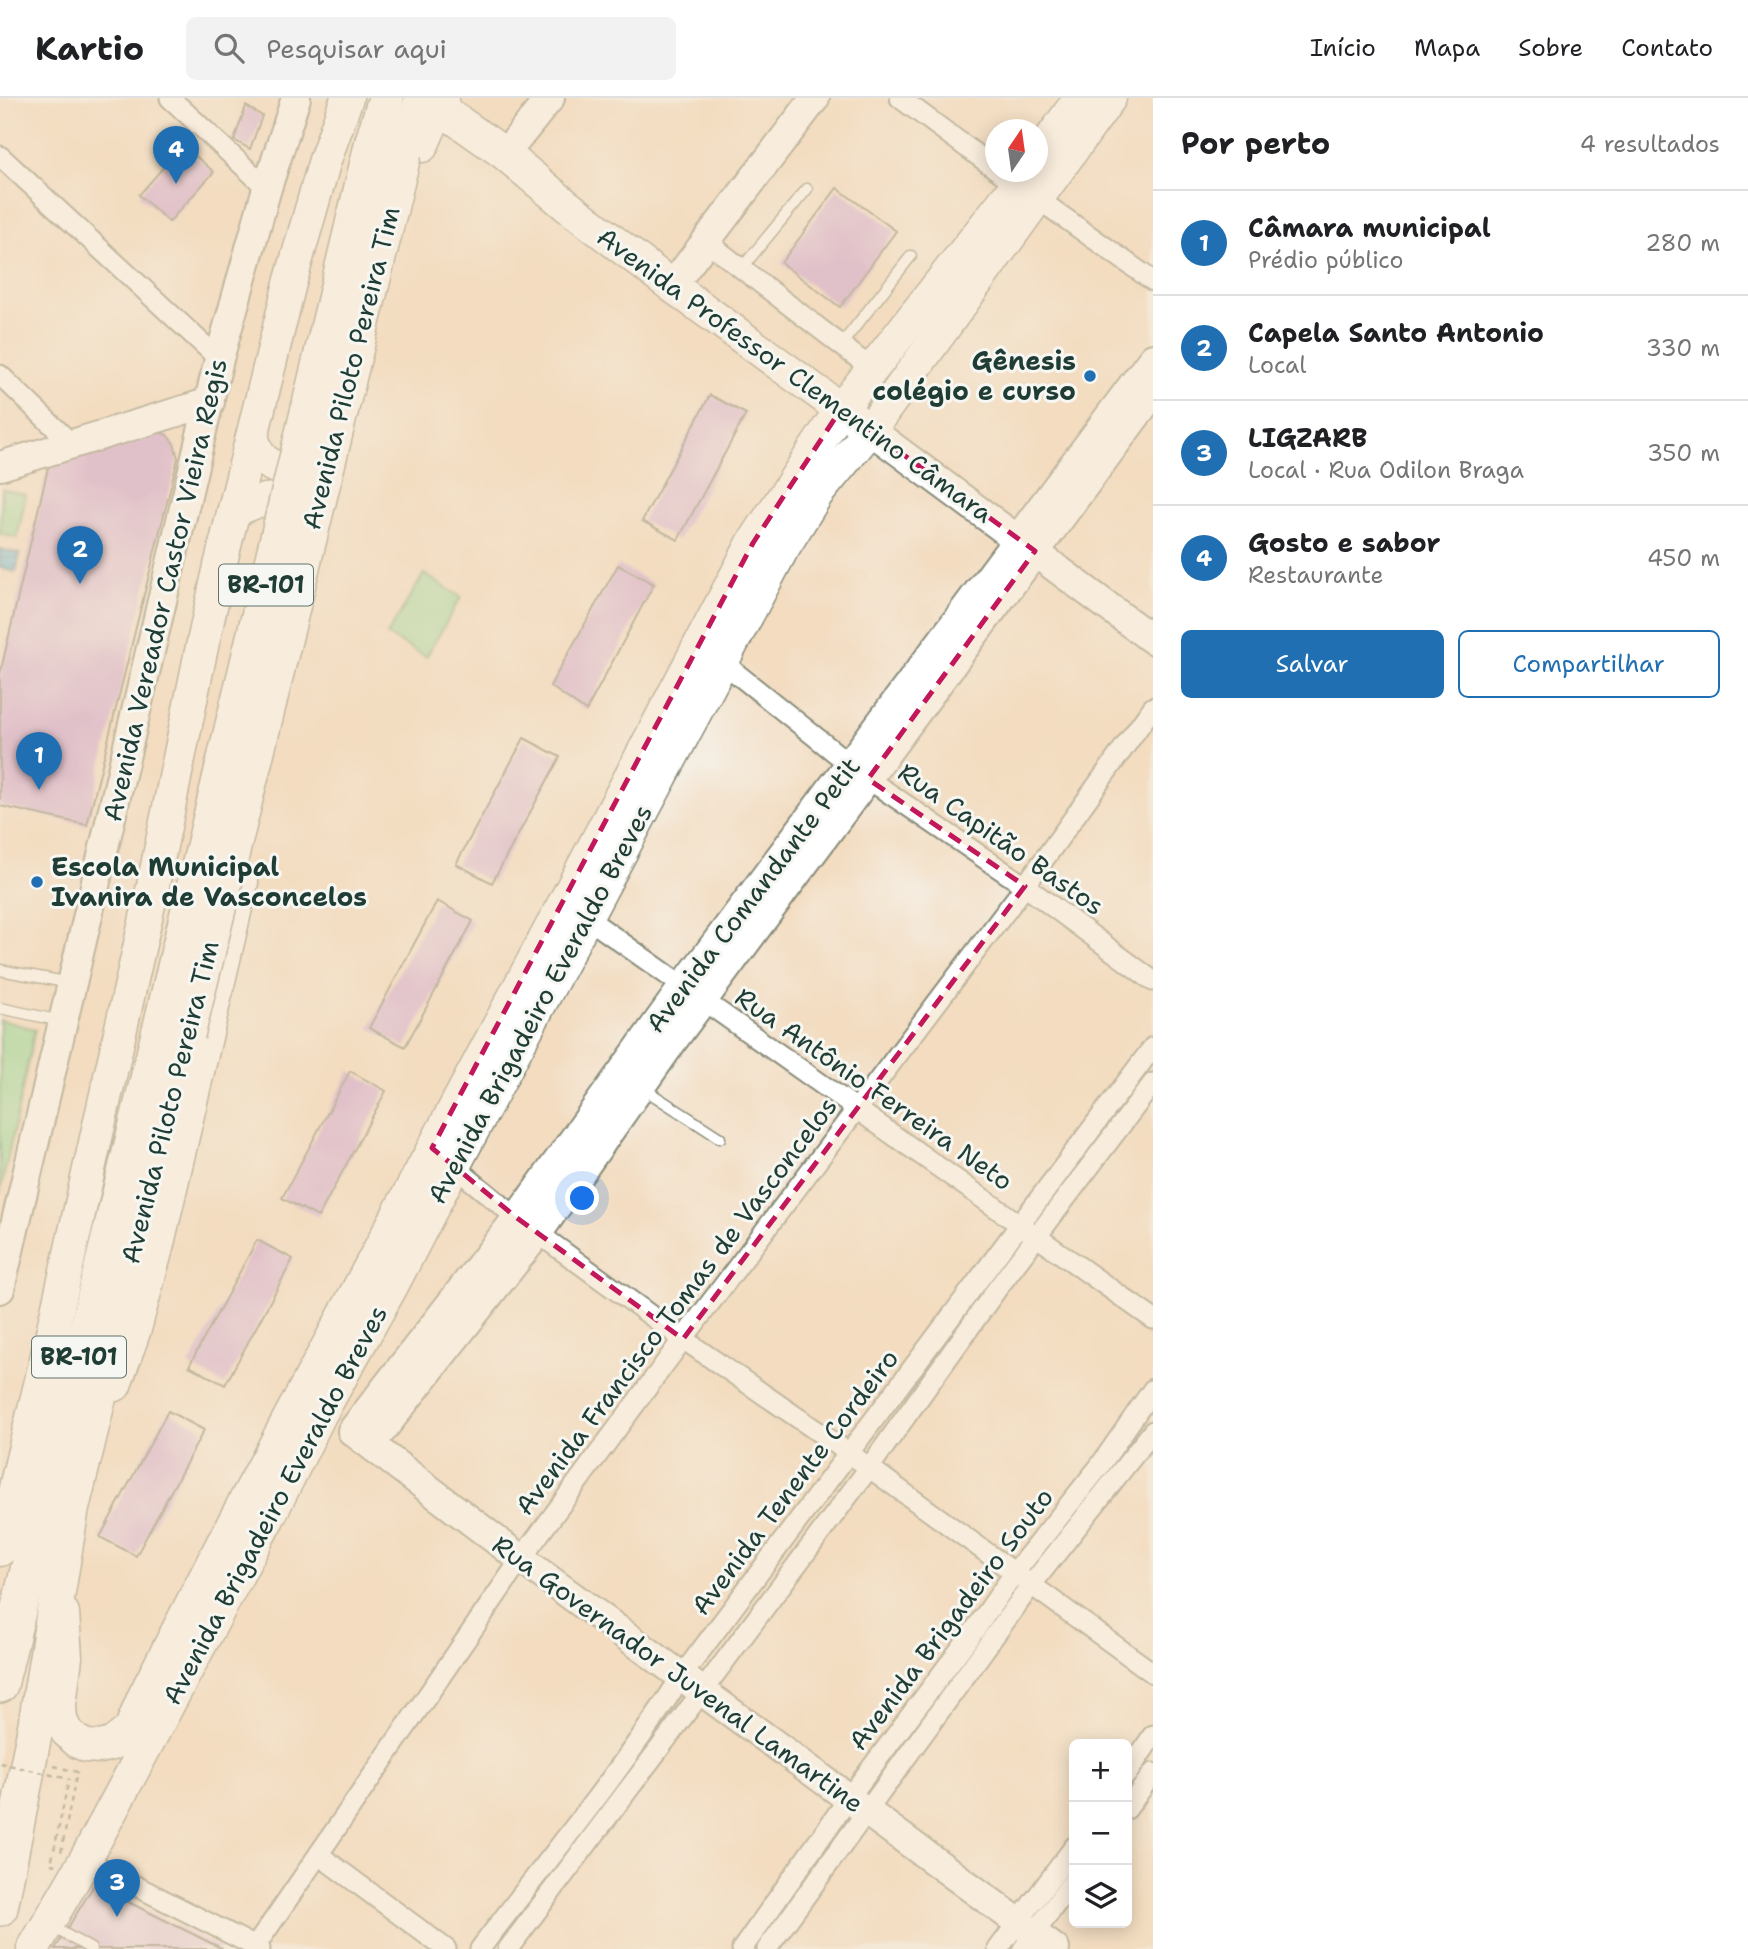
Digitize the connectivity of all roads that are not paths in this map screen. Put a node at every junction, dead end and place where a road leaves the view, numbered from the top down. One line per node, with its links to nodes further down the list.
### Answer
1 (170, 98): 20 (street)
2 (296, 98): 20 (street, Avenida Vereador Castor Vieira Regis)
3 (347, 98): 37 (main road)
4 (386, 98): 12 (highway, Avenida Piloto Pereira Tim / BR-101)
5 (550, 98): 14 (street)
6 (815, 98): 22 (street)
7 (900, 98): 16 (street)
8 (1080, 98): 11 (main road)
9 (1110, 98): 13 (main road, Avenida Brigadeiro Everaldo Breves)
10 (435, 101): 12 (highway, Avenida Piloto Pereira Tim / BR-101); 14 (main road, Avenida Professor Clementino Câmara); 39 (main road)
11 (1048, 143)
12 (388, 147): 57 (highway, Avenida Piloto Pereira Tim / BR-101, bridge)
13 (1048, 151)
14 (505, 154): 26 (main road, Avenida Professor Clementino Câmara)
15 (0, 156): 29 (street)
16 (985, 158)
17 (1013, 182): 30 (main road, Avenida Brigadeiro Everaldo Breves)
18 (1013, 182): 36 (main road, Avenida Brigadeiro Everaldo Breves)
19 (1019, 182): 25 (street)
20 (267, 188): 29 (street, Avenida Vereador Castor Vieira Regis)
21 (807, 189): 24 (lane)
22 (706, 241): 24 (street); 26 (street)
23 (911, 256): 27 (lane)
24 (741, 269): 27 (street)
25 (1153, 281)
26 (672, 286): 34 (main road, Avenida Professor Clementino Câmara)
27 (841, 345): 30 (street)
28 (1153, 358): 44 (street, Avenida Comandante Petit)
29 (219, 359): 33 (street, Avenida Vereador Castor Vieira Regis)
30 (872, 369): 34 (main road, Avenida Brigadeiro Everaldo Breves)
31 (0, 375): 38 (street)
32 (1153, 393): 44 (street, Avenida Comandante Petit)
33 (210, 402): 35 (street); 40 (street, Avenida Vereador Castor Vieira Regis)
34 (841, 409): 36 (main road, Avenida Professor Clementino Câmara); 50 (main road, Avenida Brigadeiro Everaldo Breves)
35 (150, 421): 38 (street); 40 (street)
36 (870, 429): 44 (street, Avenida Professor Clementino Câmara); 46 (main road, Avenida Brigadeiro Everaldo Breves)
37 (252, 437): 39 (main road); 42 (main road)
38 (72, 444): 41 (street)
39 (337, 457): 43 (main road)
40 (195, 464): 53 (street, Avenida Vereador Castor Vieira Regis)
41 (0, 466)
42 (233, 513): 43 (main road); 77 (main road)
43 (321, 527): 72 (main road)
44 (1026, 545): 45 (street, Avenida Professor Clementino Câmara); 48 (street, Avenida Comandante Petit)
45 (1153, 640)
46 (721, 661): 48 (street, Rua Capitão Bastos); 50 (main road, Avenida Brigadeiro Everaldo Breves)
47 (1153, 707): 49 (street, Avenida Francisco Tomas de Vasconcelos)
48 (859, 772): 49 (street, Rua Capitão Bastos); 54 (street, Avenida Comandante Petit)
49 (1025, 886): 52 (street, Rua Capitão Bastos); 61 (street, Avenida Francisco Tomas de Vasconcelos)
50 (575, 910): 54 (street, Rua Antônio Ferreira Neto); 63 (main road, Avenida Brigadeiro Everaldo Breves)
51 (0, 970): 53 (lane)
52 (1153, 981)
53 (72, 983): 56 (street, Avenida Vereador Castor Vieira Regis)
54 (694, 994): 60 (street, Avenida Comandante Petit); 61 (street, Rua Antônio Ferreira Neto); 65 (street, Avenida Comandante Petit)
55 (0, 1008): 56 (lane)
56 (62, 1022): 67 (street, Avenida Vereador Castor Vieira Regis)
57 (174, 1032): 72 (highway, Avenida Piloto Pereira Tim / BR-101); 84 (highway, Avenida Piloto Pereira Tim / BR-101)
58 (1153, 1047): 64 (street, Avenida Tenente Cordeiro)
59 (1153, 1083): 66 (street, Avenida Tenente Cordeiro)
60 (641, 1086): 62 (lane); 65 (street, Avenida Comandante Petit)
61 (855, 1109): 64 (street, Rua Antônio Ferreira Neto); 69 (street, Avenida Francisco Tomas de Vasconcelos)
62 (720, 1138)
63 (443, 1157): 65 (street); 71 (main road, Avenida Brigadeiro Everaldo Breves)
64 (1021, 1224): 66 (street, Rua Antônio Ferreira Neto); 75 (street, Avenida Tenente Cordeiro)
65 (527, 1226): 69 (street); 74 (street, Avenida Comandante Petit)
66 (1038, 1236): 68 (street, Rua Antônio Ferreira Neto); 76 (street, Avenida Tenente Cordeiro)
67 (0, 1289)
68 (1153, 1319)
69 (683, 1339): 75 (street); 78 (street, Avenida Francisco Tomas de Vasconcelos)
70 (1153, 1389): 79 (street, Avenida Brigadeiro Souto)
71 (309, 1409): 74 (street, Rua Governador Juvenal Lamartine); 81 (main road, Avenida Brigadeiro Everaldo Breves); 93 (main road, Avenida Brigadeiro Everaldo Breves)
72 (89, 1428): 81 (highway, Avenida Piloto Pereira Tim / BR-101)
73 (1153, 1431): 80 (street, Avenida Brigadeiro Souto)
74 (361, 1437): 78 (street, Rua Governador Juvenal Lamartine)
75 (849, 1453): 76 (street); 83 (street, Avenida Tenente Cordeiro)
76 (869, 1468): 79 (street); 83 (street, Avenida Tenente Cordeiro)
77 (0, 1550)
78 (521, 1559): 83 (street, Rua Governador Juvenal Lamartine); 91 (street, Avenida Francisco Tomas de Vasconcelos)
79 (1015, 1572): 80 (street); 90 (street, Avenida Brigadeiro Souto)
80 (1032, 1584): 82 (street); 90 (street, Avenida Brigadeiro Souto)
81 (60, 1587): 86 (highway, Avenida Piloto Pereira Tim / BR-101)
82 (1153, 1673)
83 (691, 1684): 90 (street, Rua Governador Juvenal Lamartine); 101 (street, Avenida Tenente Cordeiro); 102 (street, Avenida Tenente Cordeiro)
84 (0, 1685)
85 (1153, 1735): 87 (street)
86 (15, 1762): 95 (highway, Avenida Piloto Pereira Tim / BR-101)
87 (1132, 1766)
88 (1153, 1773): 89 (street)
89 (1132, 1802)
90 (857, 1806): 97 (street, Rua Governador Juvenal Lamartine); 103 (street, Avenida Brigadeiro Souto); 104 (street, Avenida Brigadeiro Souto)
91 (319, 1855): 98 (street, Avenida Francisco Tomas de Vasconcelos); 100 (street)
92 (1069, 1858): 97 (street)
93 (68, 1859): 96 (main road, Avenida Brigadeiro Everaldo Breves); 98 (street)
94 (1069, 1886): 97 (street)
95 (0, 1908)
96 (40, 1937): 99 (lane)
97 (1032, 1938): 105 (street)
98 (257, 1948)
99 (91, 1949)
100 (446, 1949)
101 (480, 1949)
102 (508, 1949)
103 (742, 1949)
104 (767, 1949)
105 (998, 1949)

